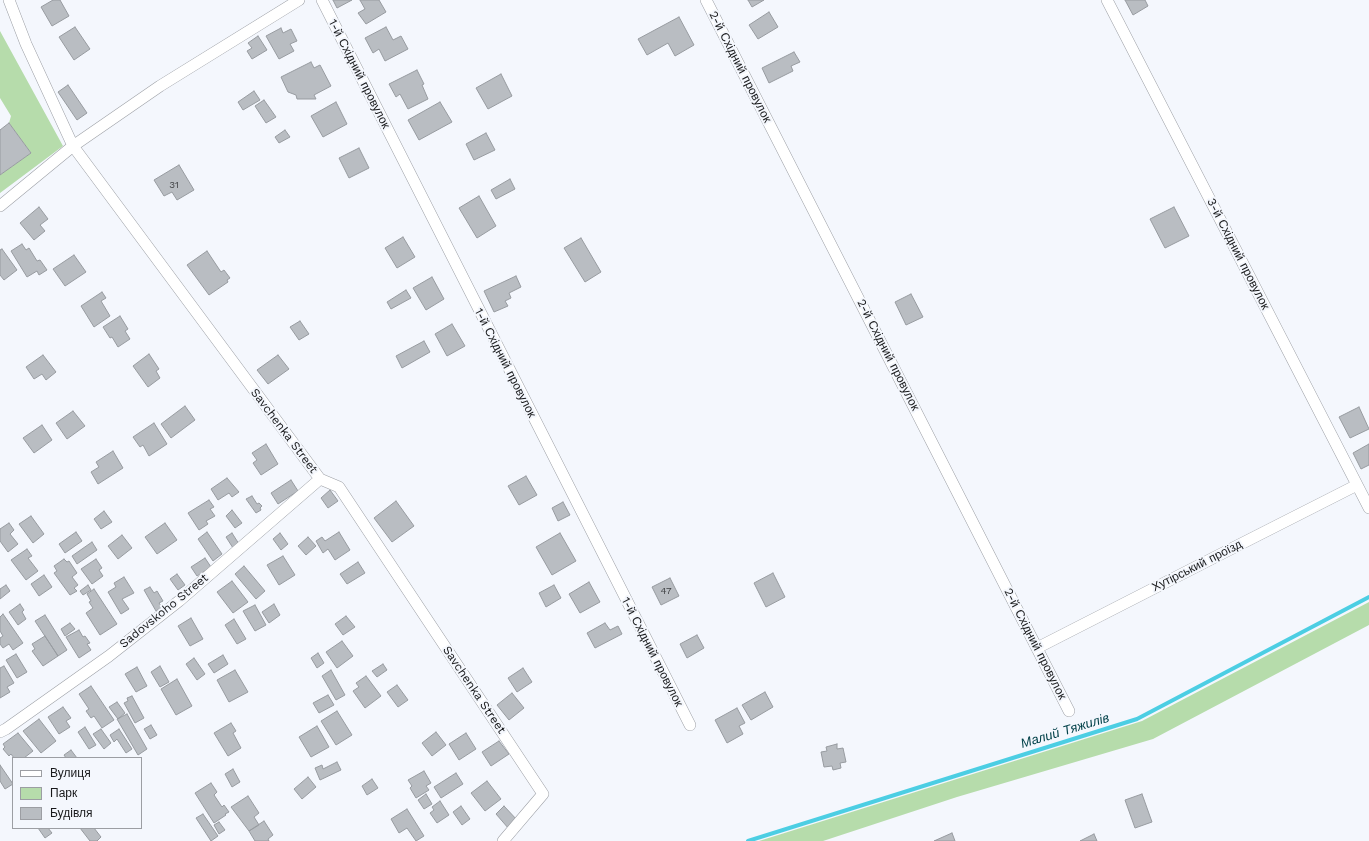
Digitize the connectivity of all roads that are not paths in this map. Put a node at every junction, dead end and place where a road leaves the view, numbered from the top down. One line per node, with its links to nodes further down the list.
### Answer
1 (9, 0): 6 (street, Savchenka Street)
2 (299, 0): 6 (street)
3 (322, 0): 13 (street, 1-й Східний провулок)
4 (706, 0): 11 (street, 2-й Східний провулок)
5 (1107, 0): 9 (street, 3-й Східний провулок)
6 (73, 146): 7 (street); 8 (street, Savchenka Street)
7 (0, 206)
8 (320, 479): 14 (street, Sadovskoho Street); 15 (street, Savchenka Street)
9 (1357, 485): 10 (street, 3-й Східний провулок); 11 (street, Хутірський проїзд)
10 (1369, 508)
11 (1037, 648): 12 (street, 2-й Східний провулок)
12 (1069, 711)
13 (690, 725)
14 (0, 732)
15 (503, 841)

